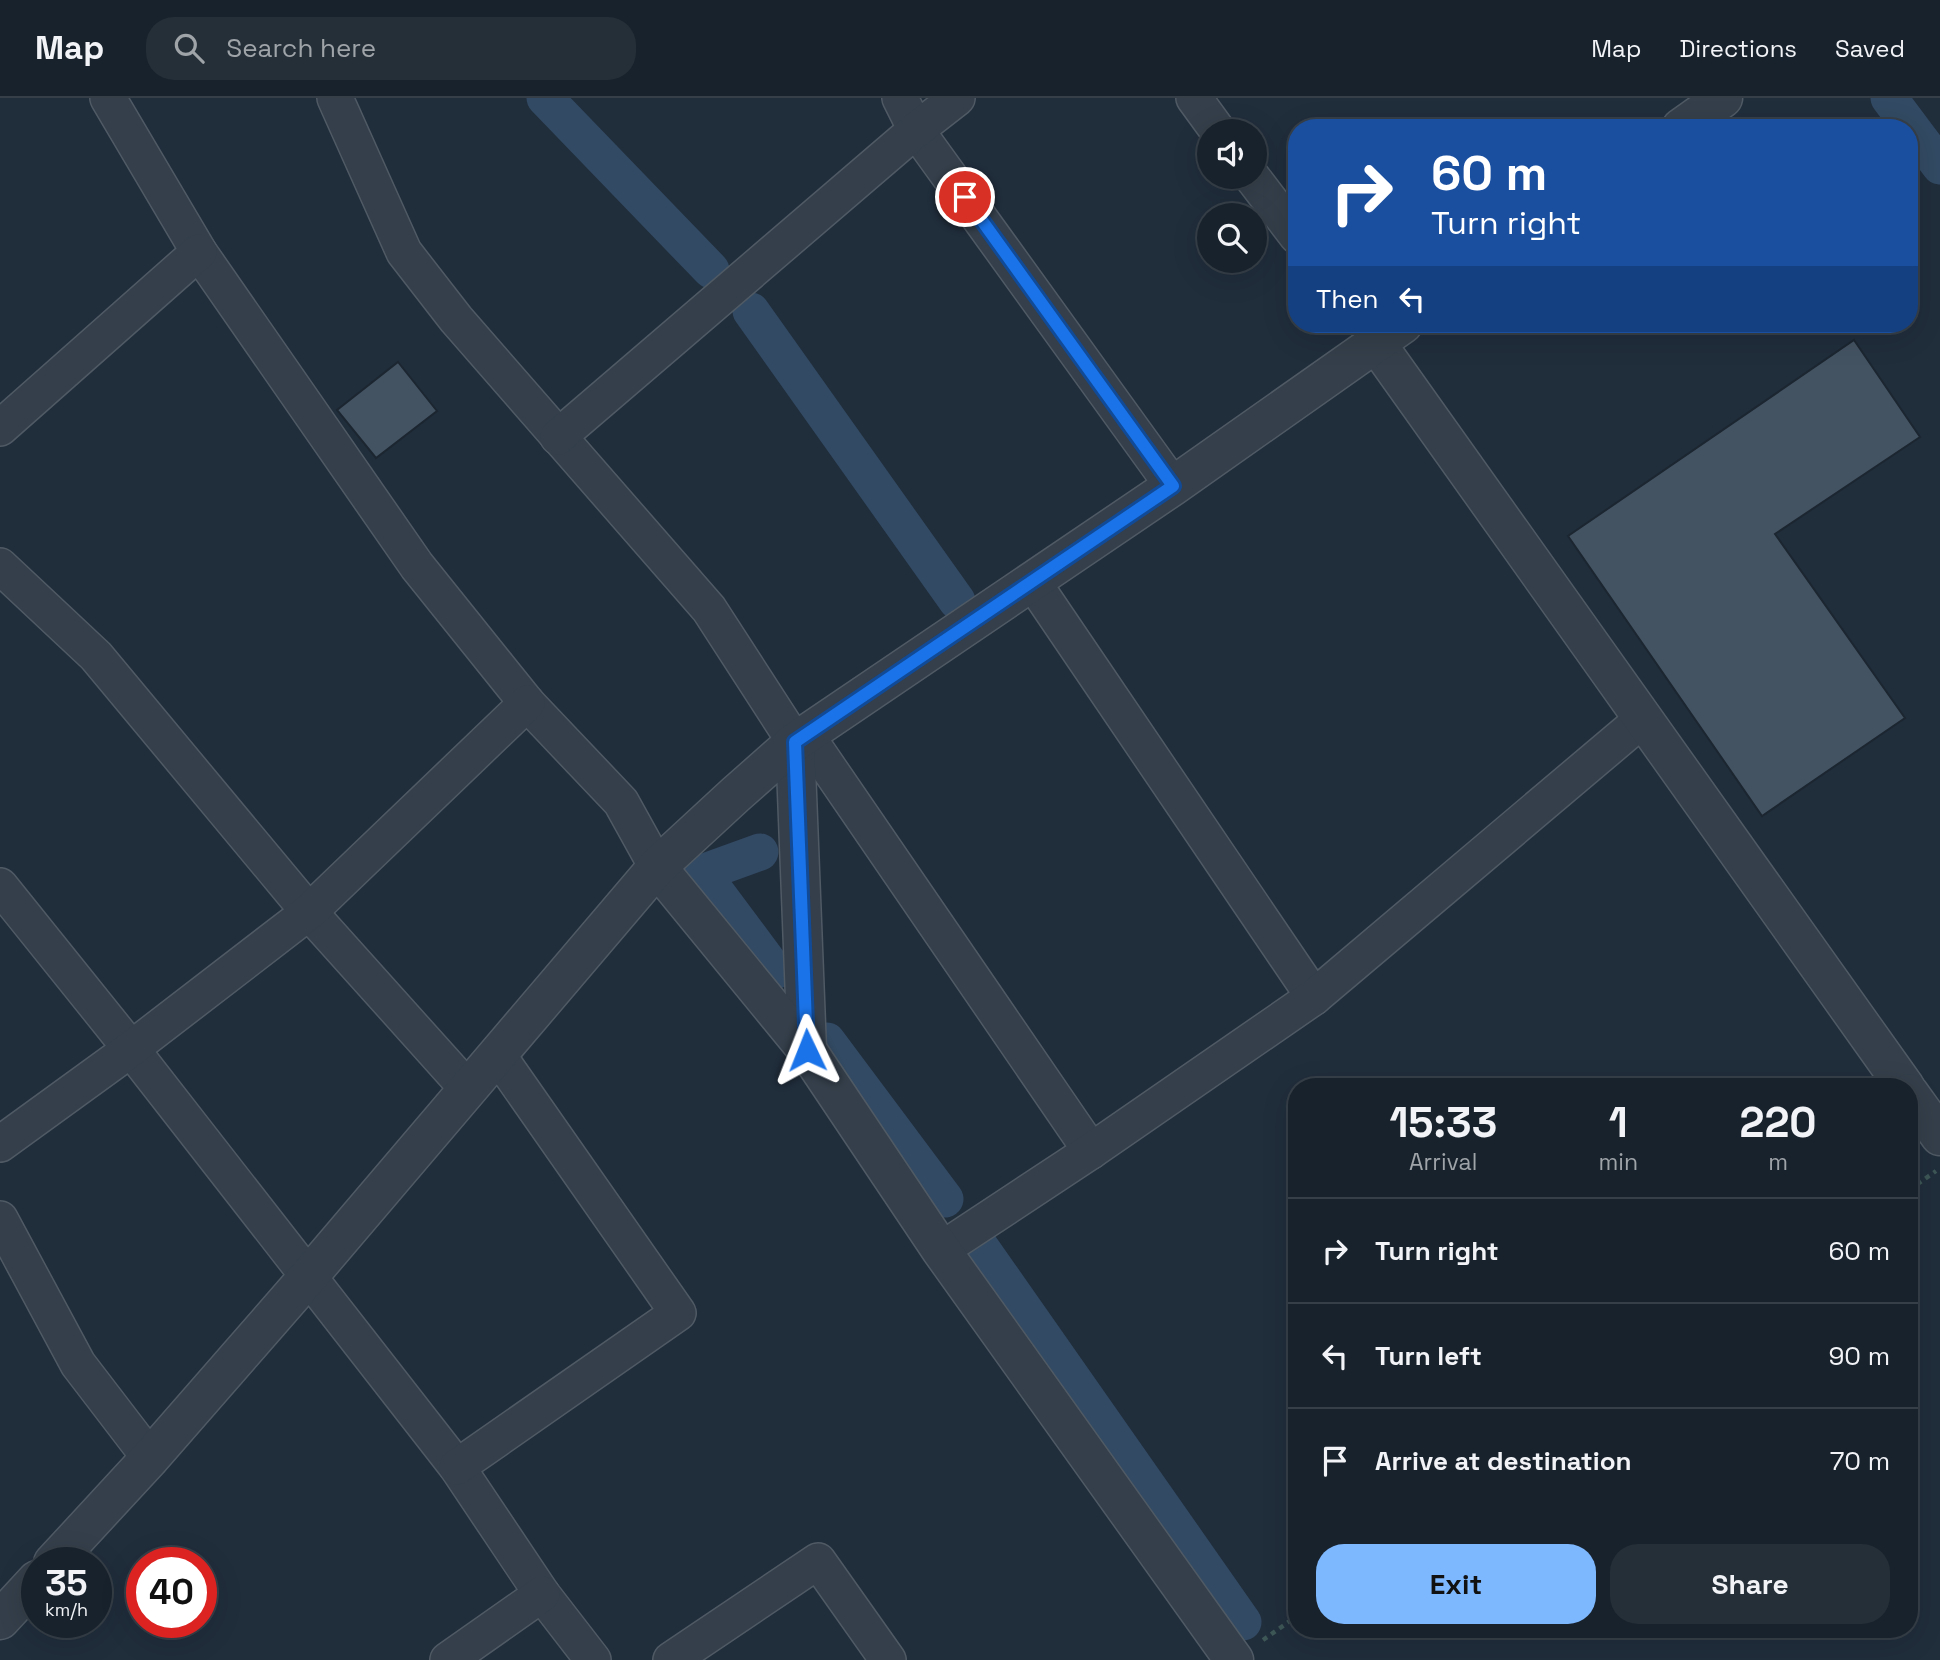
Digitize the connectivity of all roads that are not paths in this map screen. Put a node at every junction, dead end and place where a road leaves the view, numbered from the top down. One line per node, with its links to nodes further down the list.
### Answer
1 (108, 98): 12 (street)
2 (335, 98): 16 (street)
3 (900, 98): 9 (street)
4 (957, 98): 9 (street)
5 (1194, 98): 7 (street)
6 (1723, 98): 8 (street)
7 (1210, 119)
8 (1694, 119)
9 (916, 130): 16 (street); 17 (street)
10 (1261, 189): 11 (street)
11 (1288, 224)
12 (199, 252): 15 (street); 20 (street)
13 (1377, 333): 17 (street)
14 (1383, 333): 21 (street)
15 (0, 428)
16 (558, 437): 22 (street)
17 (1173, 486): 19 (street)
18 (0, 566): 25 (street)
19 (1032, 580): 22 (street); 26 (street)
20 (527, 703): 23 (street); 25 (street)
21 (1644, 718): 26 (street); 30 (street)
22 (801, 738): 23 (street); 28 (street); 35 (street)
23 (657, 867): 28 (street); 29 (street)
24 (0, 886): 27 (street)
25 (309, 912): 27 (street); 31 (street)
26 (1314, 997): 35 (street)
27 (131, 1049): 34 (street); 38 (street)
28 (807, 1050): 37 (street)
29 (497, 1054): 31 (street); 40 (street)
30 (1899, 1078)
31 (467, 1088): 38 (street)
32 (1918, 1105): 33 (street)
33 (1940, 1136)
34 (0, 1144)
35 (1091, 1152): 37 (street)
36 (0, 1219): 39 (street)
37 (941, 1250): 49 (street)
38 (307, 1278): 39 (street); 40 (street)
39 (150, 1458): 41 (street)
40 (457, 1467): 42 (street)
41 (68, 1547)
42 (542, 1594): 45 (street); 46 (street)
43 (21, 1597): 44 (street)
44 (0, 1620)
45 (448, 1660)
46 (593, 1660)
47 (671, 1660): 48 (street)
48 (888, 1660)
49 (1234, 1660)

